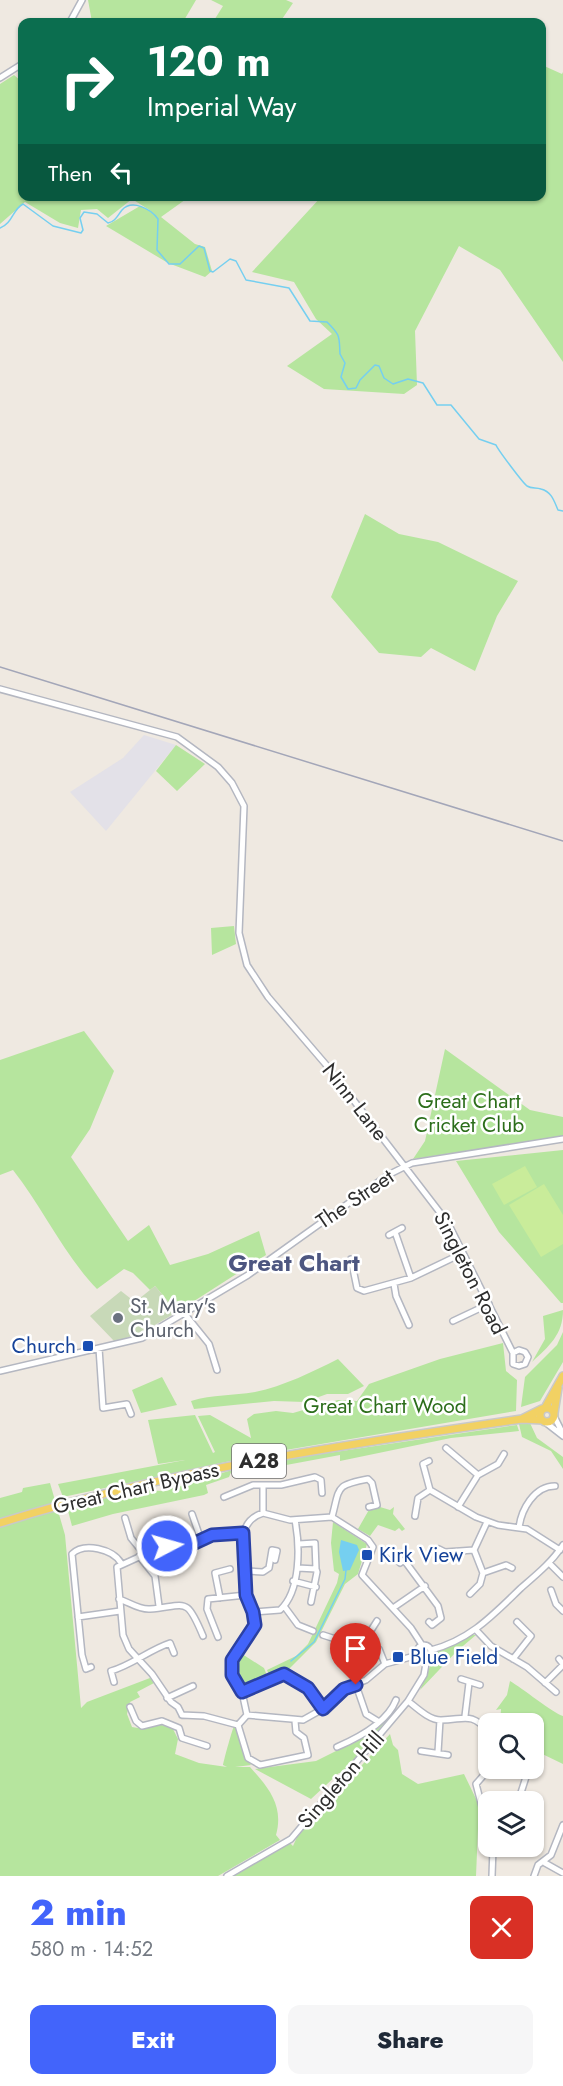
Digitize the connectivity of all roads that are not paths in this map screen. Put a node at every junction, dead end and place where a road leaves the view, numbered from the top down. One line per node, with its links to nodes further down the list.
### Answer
1 (82, 0): 2 (street)
2 (71, 18)
3 (18, 67): 4 (street)
4 (0, 78)
5 (0, 688): 7 (street, Ninn Lane)
6 (563, 1139): 7 (street)
7 (404, 1166): 9 (street, Singleton Road); 14 (street, The Street)
8 (402, 1228): 11 (street)
9 (463, 1252): 11 (street); 13 (street, Singleton Road)
10 (351, 1264): 12 (street)
11 (411, 1278): 12 (street)
12 (394, 1284): 16 (street)
13 (489, 1304): 15 (street); 18 (street, Singleton Road)
14 (184, 1313): 17 (street, The Street); 19 (street)
15 (453, 1321)
16 (406, 1322)
17 (99, 1348): 20 (street, The Street); 24 (street)
18 (513, 1353)
19 (217, 1370)
20 (0, 1371)
21 (563, 1376): 22 (main road, Great Chart Bypass / A28)
22 (558, 1388): 23 (main road, Great Chart Bypass / A28); 25 (main road, Great Chart Bypass / A28)
23 (543, 1408): 25 (main road); 26 (main road, Great Chart Bypass / A28); 27 (main road)
24 (131, 1414)
25 (554, 1414): 27 (main road); 28 (street)
26 (522, 1419): 27 (main road, Great Chart Bypass / A28); 47 (main road, Great Chart Bypass / A28)
27 (544, 1421): 28 (street)
28 (563, 1435)
29 (446, 1448): 32 (street)
30 (504, 1454): 32 (street)
31 (415, 1464): 35 (street)
32 (478, 1474): 39 (street)
33 (544, 1480): 48 (street)
34 (263, 1485): 36 (street); 37 (street); 40 (street)
35 (430, 1490): 39 (street); 42 (street)
36 (322, 1493)
37 (224, 1497)
38 (369, 1507): 44 (street)
39 (458, 1507): 46 (street)
40 (263, 1513): 45 (street); 49 (street)
41 (192, 1514): 50 (street)
42 (415, 1516)
43 (125, 1518): 56 (street)
44 (332, 1518): 45 (street); 78 (street)
45 (296, 1520): 51 (street)
46 (487, 1522): 48 (street); 55 (street)
47 (0, 1523)
48 (519, 1528): 52 (street)
49 (243, 1533): 50 (street); 64 (street)
50 (201, 1540): 56 (street)
51 (298, 1544): 60 (street); 63 (street)
52 (561, 1548): 59 (street)
53 (439, 1549): 55 (street)
54 (387, 1550): 68 (street)
55 (474, 1550): 65 (street)
56 (141, 1555): 58 (street); 76 (street)
57 (275, 1560): 64 (street)
58 (121, 1563): 74 (street); 82 (street)
59 (549, 1563): 66 (street); 86 (street)
60 (298, 1568): 63 (street); 67 (street)
61 (512, 1568): 65 (street)
62 (230, 1569): 73 (street)
63 (316, 1569): 69 (street)
64 (246, 1571): 72 (street)
65 (483, 1573): 71 (street)
66 (563, 1577)
67 (293, 1581): 69 (street); 77 (street)
68 (425, 1586): 78 (street); 84 (street)
69 (316, 1587): 75 (street)
70 (551, 1590): 79 (street)
71 (470, 1594)
72 (246, 1595): 73 (street); 80 (street)
73 (220, 1598): 90 (street)
74 (119, 1599): 76 (street); 81 (street)
75 (311, 1602)
76 (159, 1606): 89 (street)
77 (284, 1606): 80 (street); 87 (street)
78 (393, 1608): 92 (street)
79 (563, 1611)
80 (253, 1612): 109 (street)
81 (120, 1613): 82 (street); 96 (street)
82 (78, 1617): 101 (street)
83 (377, 1621): 91 (street)
84 (429, 1622)
85 (517, 1622): 98 (street)
86 (476, 1630): 93 (street); 98 (street)
87 (313, 1631)
88 (323, 1635): 91 (street)
89 (203, 1636)
90 (218, 1637)
91 (367, 1644): 100 (street)
92 (422, 1645): 93 (street); 95 (street)
93 (431, 1650): 97 (street, Singleton Hill)
94 (174, 1653): 96 (street)
95 (418, 1655): 97 (street); 100 (street)
96 (136, 1658): 103 (street); 111 (street)
97 (427, 1658): 113 (street, Singleton Hill)
98 (513, 1659): 105 (street)
99 (562, 1663): 105 (street)
100 (385, 1664): 106 (street)
101 (91, 1667)
102 (461, 1679): 104 (street)
103 (114, 1682)
104 (469, 1683): 107 (street); 118 (street)
105 (545, 1683): 110 (street)
106 (356, 1685): 115 (street); 122 (street)
107 (480, 1685)
108 (193, 1686): 111 (street)
109 (242, 1692): 115 (street); 117 (street)
110 (556, 1692)
111 (167, 1698): 116 (street)
112 (396, 1700): 122 (street)
113 (408, 1701): 119 (street); 134 (street, Singleton Hill)
114 (130, 1707): 124 (street)
115 (323, 1709): 120 (street)
116 (182, 1715): 123 (street); 124 (street)
117 (247, 1715): 120 (street); 123 (street)
118 (465, 1716): 119 (street); 121 (street)
119 (440, 1720): 128 (street)
120 (295, 1721): 123 (street)
121 (478, 1721)
122 (379, 1722): 126 (street)
123 (238, 1725)
124 (179, 1728): 125 (street)
125 (207, 1746)
126 (337, 1747)
127 (422, 1751): 128 (street)
128 (438, 1752): 129 (street)
129 (448, 1755)
130 (563, 1825): 132 (street)
131 (491, 1857): 135 (street)
132 (545, 1863): 133 (street); 136 (street)
133 (563, 1874)
134 (227, 1876)
135 (492, 1876)
136 (534, 1876)

